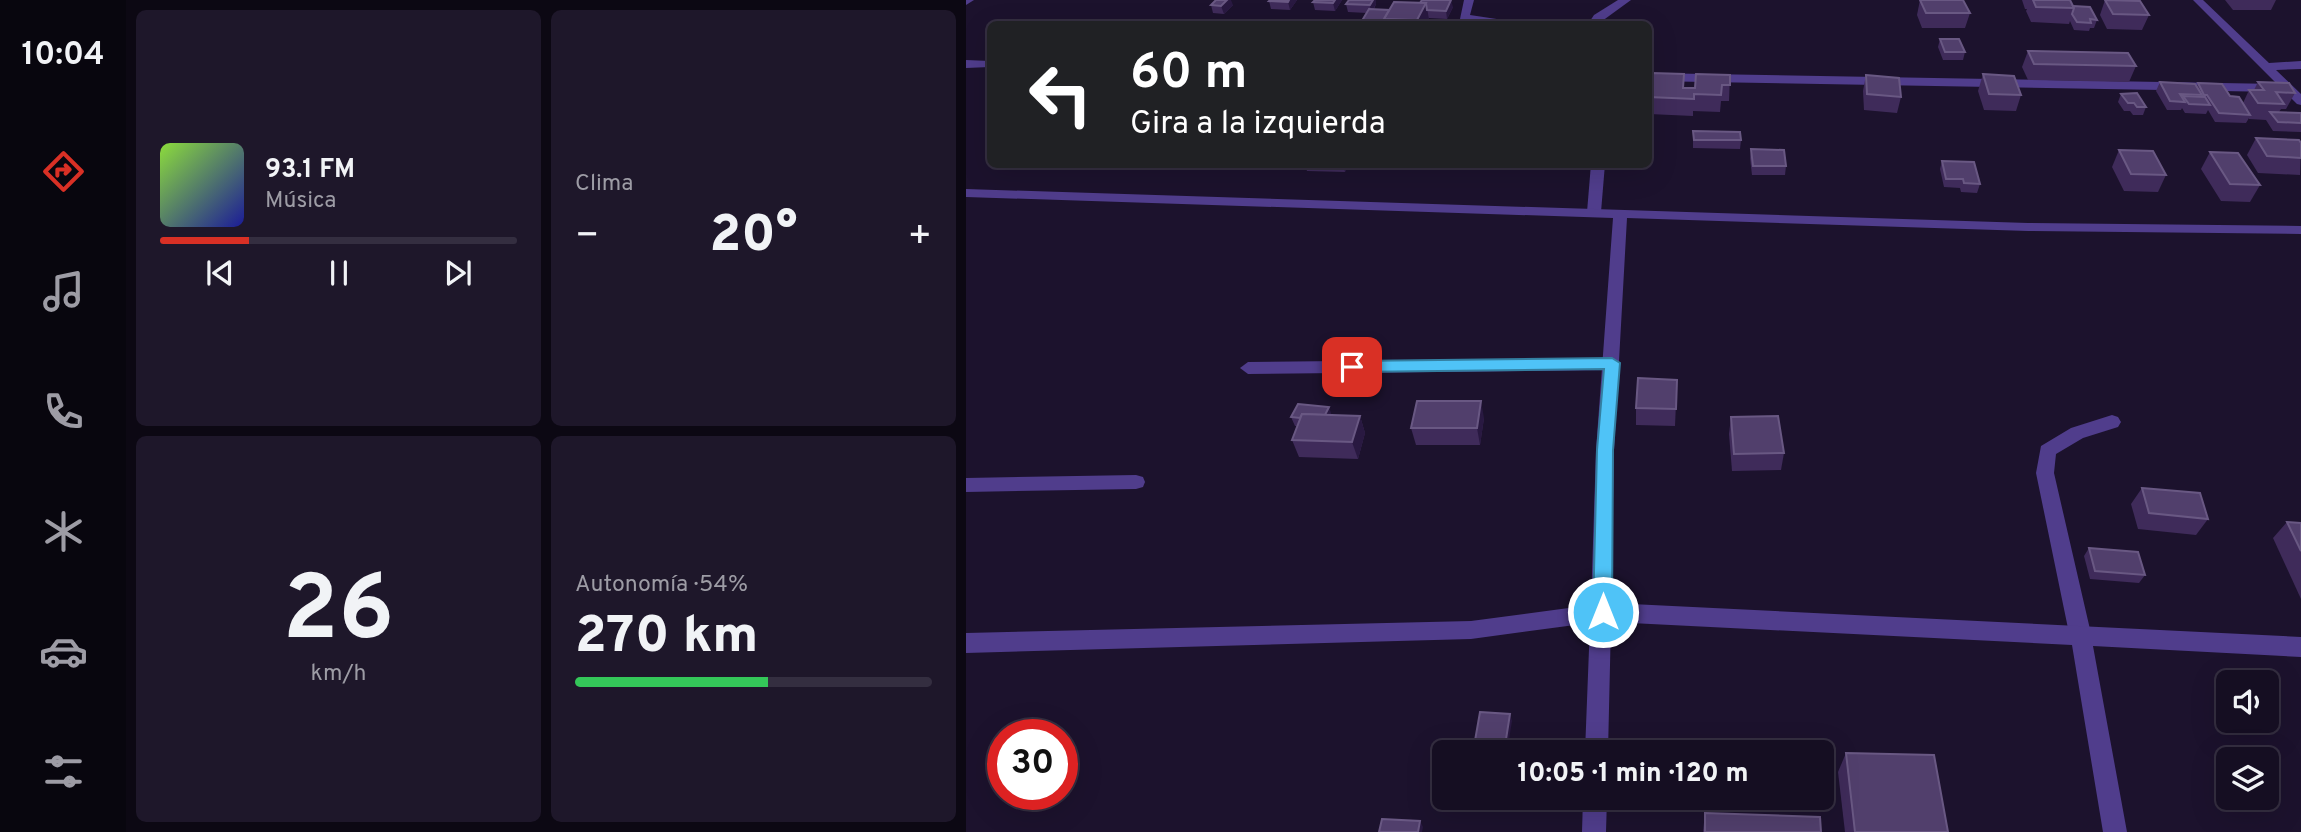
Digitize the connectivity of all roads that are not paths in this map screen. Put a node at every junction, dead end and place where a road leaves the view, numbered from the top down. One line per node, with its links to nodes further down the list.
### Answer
1 (1469, 0): 4 (street)
2 (1626, 0): 5 (street)
3 (2198, 0): 9 (street)
4 (1490, 21)
5 (1596, 21)
6 (966, 64): 7 (street)
7 (987, 64)
8 (2301, 65): 9 (street)
9 (2266, 67): 11 (street)
10 (1652, 77): 11 (street)
11 (2289, 89): 12 (street)
12 (2301, 101)
13 (1598, 168): 15 (street)
14 (966, 193): 15 (street)
15 (1594, 212): 16 (street)
16 (1620, 213): 17 (street); 18 (street)
17 (2301, 230)
18 (1612, 363): 19 (street); 23 (street)
19 (1248, 368)
20 (2112, 422): 24 (street)
21 (1136, 482): 22 (street)
22 (966, 485)
23 (1603, 612): 24 (street); 25 (street); 27 (street)
24 (2081, 638): 26 (street); 30 (street)
25 (966, 643)
26 (2301, 648)
27 (1598, 740)
28 (1595, 810): 29 (street)
29 (1594, 832)
30 (2115, 832)

